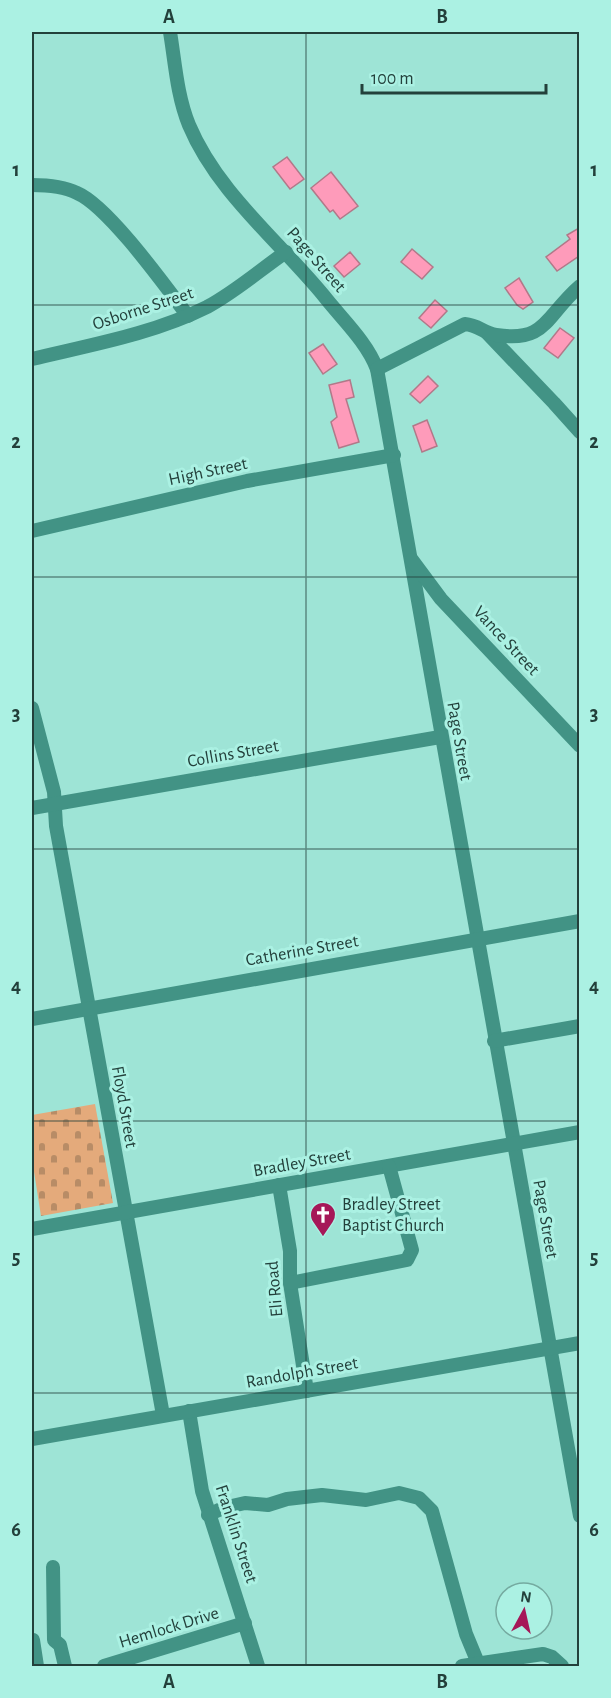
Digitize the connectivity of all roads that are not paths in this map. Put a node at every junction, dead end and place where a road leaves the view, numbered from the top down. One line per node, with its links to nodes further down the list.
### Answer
1 (170, 32): 3 (street, Page Street)
2 (32, 185): 5 (street)
3 (286, 252): 5 (street, Osborne Street); 8 (street, Page Street)
4 (579, 286): 6 (street)
5 (188, 316): 7 (street, Osborne Street)
6 (487, 333): 8 (street); 9 (street)
7 (32, 358)
8 (377, 369): 10 (street, Page Street)
9 (579, 432)
10 (393, 455): 11 (street, High Street); 12 (street, Page Street)
11 (32, 531)
12 (410, 558): 14 (street, Page Street); 15 (street, Vance Street)
13 (32, 708): 16 (street)
14 (440, 737): 16 (street, Collins Street); 19 (street, Page Street)
15 (579, 746)
16 (55, 804): 17 (street, Collins Street); 20 (street, Floyd Street)
17 (32, 808)
18 (579, 921): 19 (street, Catherine Street)
19 (477, 938): 20 (street, Catherine Street); 23 (street, Page Street)
20 (88, 1009): 21 (street, Catherine Street); 28 (street, Floyd Street)
21 (32, 1019)
22 (579, 1026): 23 (street)
23 (494, 1041): 25 (street, Page Street)
24 (579, 1132): 25 (street, Bradley Street)
25 (512, 1143): 26 (street, Bradley Street); 32 (street, Page Street)
26 (388, 1166): 27 (street, Bradley Street); 30 (street)
27 (279, 1185): 28 (street, Bradley Street); 30 (street, Eli Road)
28 (126, 1213): 29 (street, Bradley Street); 35 (street, Floyd Street)
29 (32, 1229)
30 (290, 1282): 33 (street, Eli Road)
31 (579, 1343): 32 (street, Randolph Street)
32 (549, 1348): 33 (street, Randolph Street); 38 (street, Page Street)
33 (307, 1391): 34 (street, Randolph Street)
34 (189, 1411): 35 (street, Randolph Street); 37 (street, Franklin Street)
35 (163, 1415): 36 (street, Randolph Street)
36 (32, 1439)
37 (208, 1515): 40 (street, Franklin Street); 43 (street)
38 (579, 1516)
39 (54, 1566): 42 (street)
40 (245, 1623): 46 (street, Hemlock Drive); 47 (street, Franklin Street)
41 (32, 1640): 42 (street); 44 (street)
42 (54, 1640): 45 (street)
43 (478, 1663): 48 (street); 49 (street)
44 (37, 1666)
45 (65, 1666)
46 (104, 1666)
47 (258, 1666)
48 (462, 1666)
49 (562, 1666)

